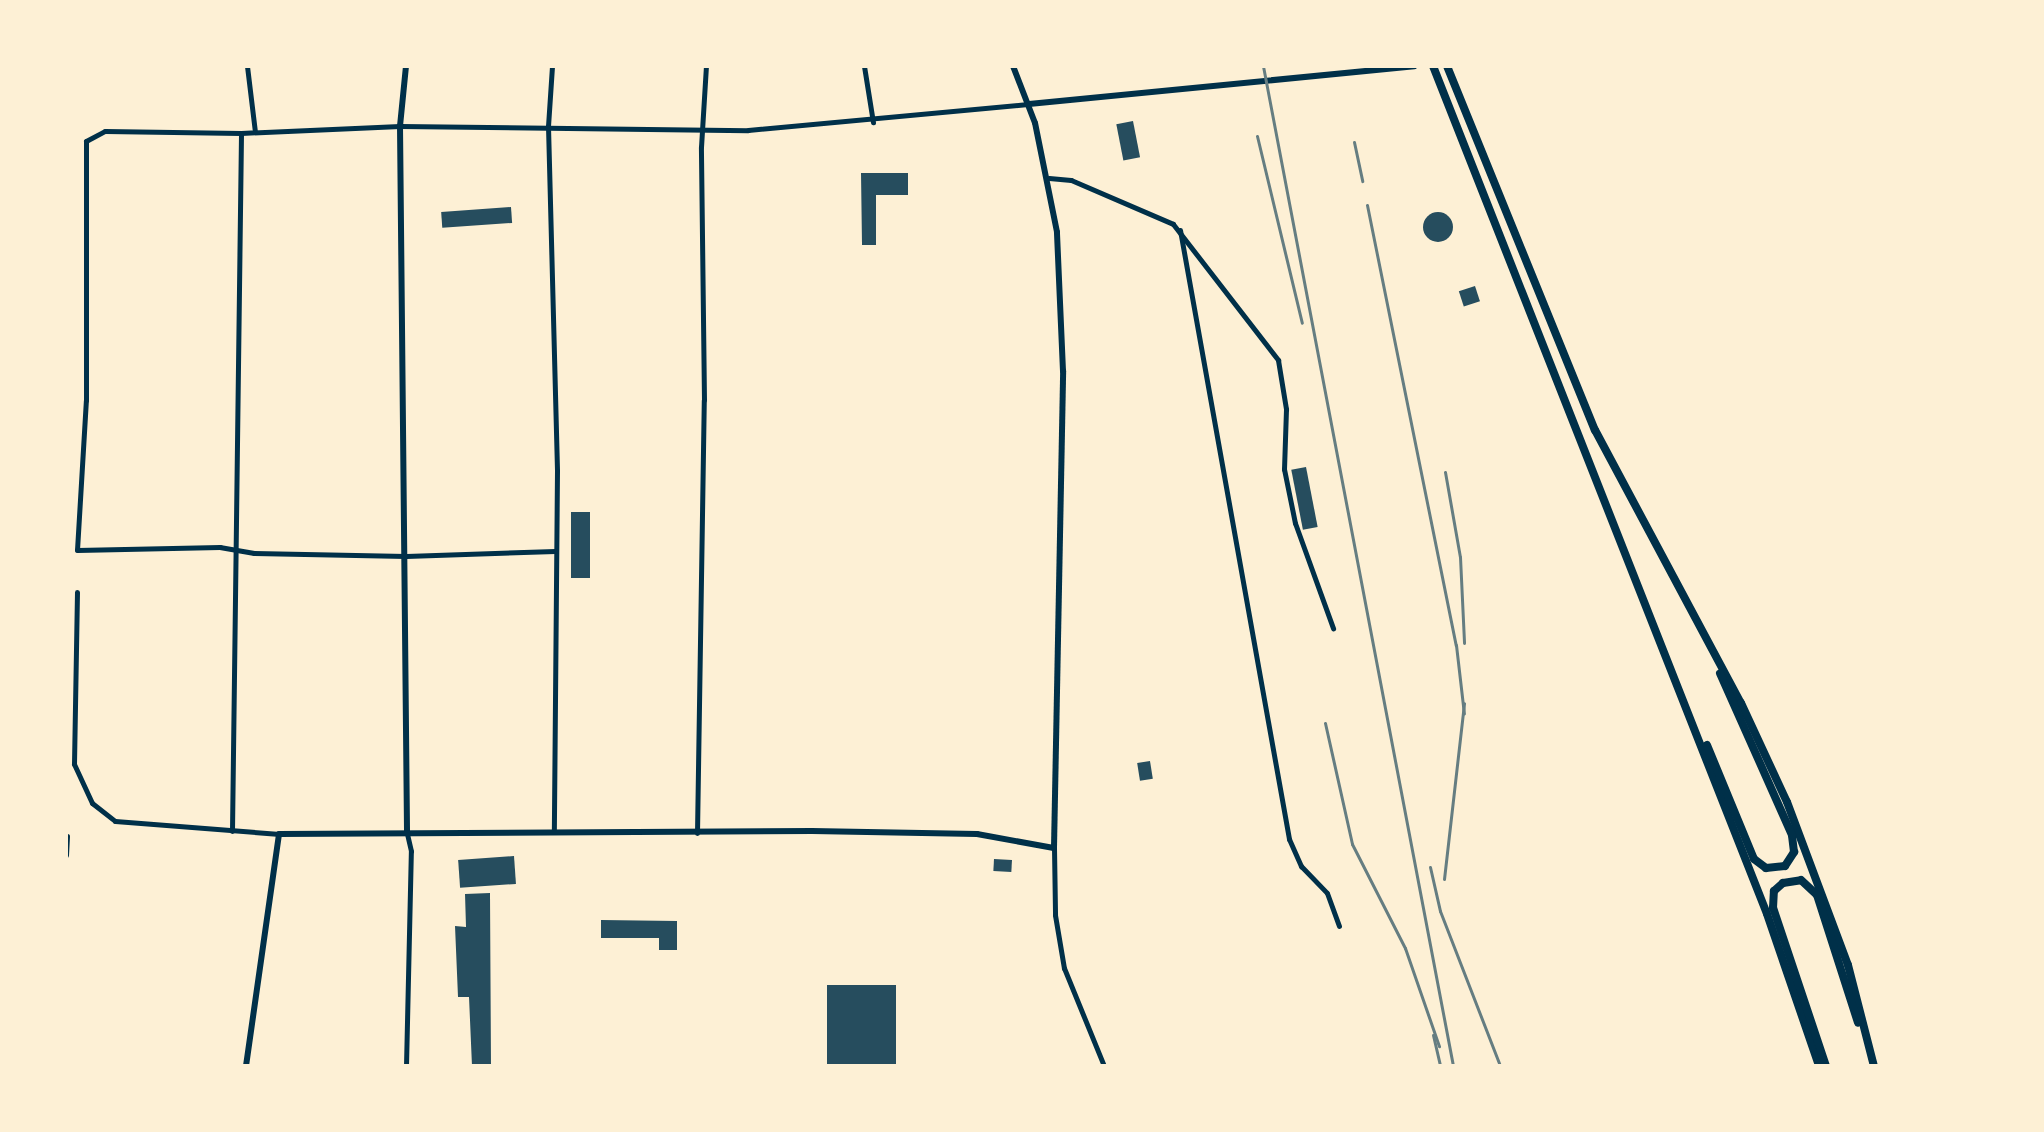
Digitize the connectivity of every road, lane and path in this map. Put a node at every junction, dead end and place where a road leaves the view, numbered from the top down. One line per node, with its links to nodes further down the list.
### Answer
1 (247, 66): 15 (street)
2 (406, 66): 12 (street)
3 (552, 66): 13 (street)
4 (706, 66): 14 (street)
5 (864, 66): 11 (street)
6 (1013, 66): 10 (street)
7 (1414, 66): 10 (street)
8 (1433, 66): 25 (highway)
9 (1447, 66): 23 (highway)
10 (1029, 104): 11 (street); 17 (street)
11 (873, 122): 14 (street)
12 (400, 126): 13 (street); 15 (street); 21 (street)
13 (548, 126): 14 (street); 20 (street)
14 (704, 130): 30 (street)
15 (255, 132): 16 (street)
16 (241, 133): 19 (street); 19 (street)
17 (1049, 178): 18 (street); 32 (street)
18 (1180, 230): 24 (street); 34 (street)
19 (238, 550): 21 (street); 26 (street)
20 (555, 551): 21 (street); 27 (street)
21 (406, 556): 28 (street)
22 (77, 592): 26 (street)
23 (1684, 597): 25 (highway); 40 (highway)
24 (1333, 628)
25 (1678, 686): 38 (highway)
26 (232, 831): 29 (street)
27 (554, 832): 28 (street); 30 (street)
28 (407, 833): 29 (street); 36 (street)
29 (279, 834): 35 (street)
30 (697, 834): 32 (street)
31 (67, 836): 33 (street)
32 (1054, 848): 37 (street)
33 (66, 855)
34 (1339, 926)
35 (246, 1066)
36 (406, 1066)
37 (1104, 1066)
38 (1819, 1066)
39 (1826, 1066): 40 (highway)
40 (1873, 1066)

